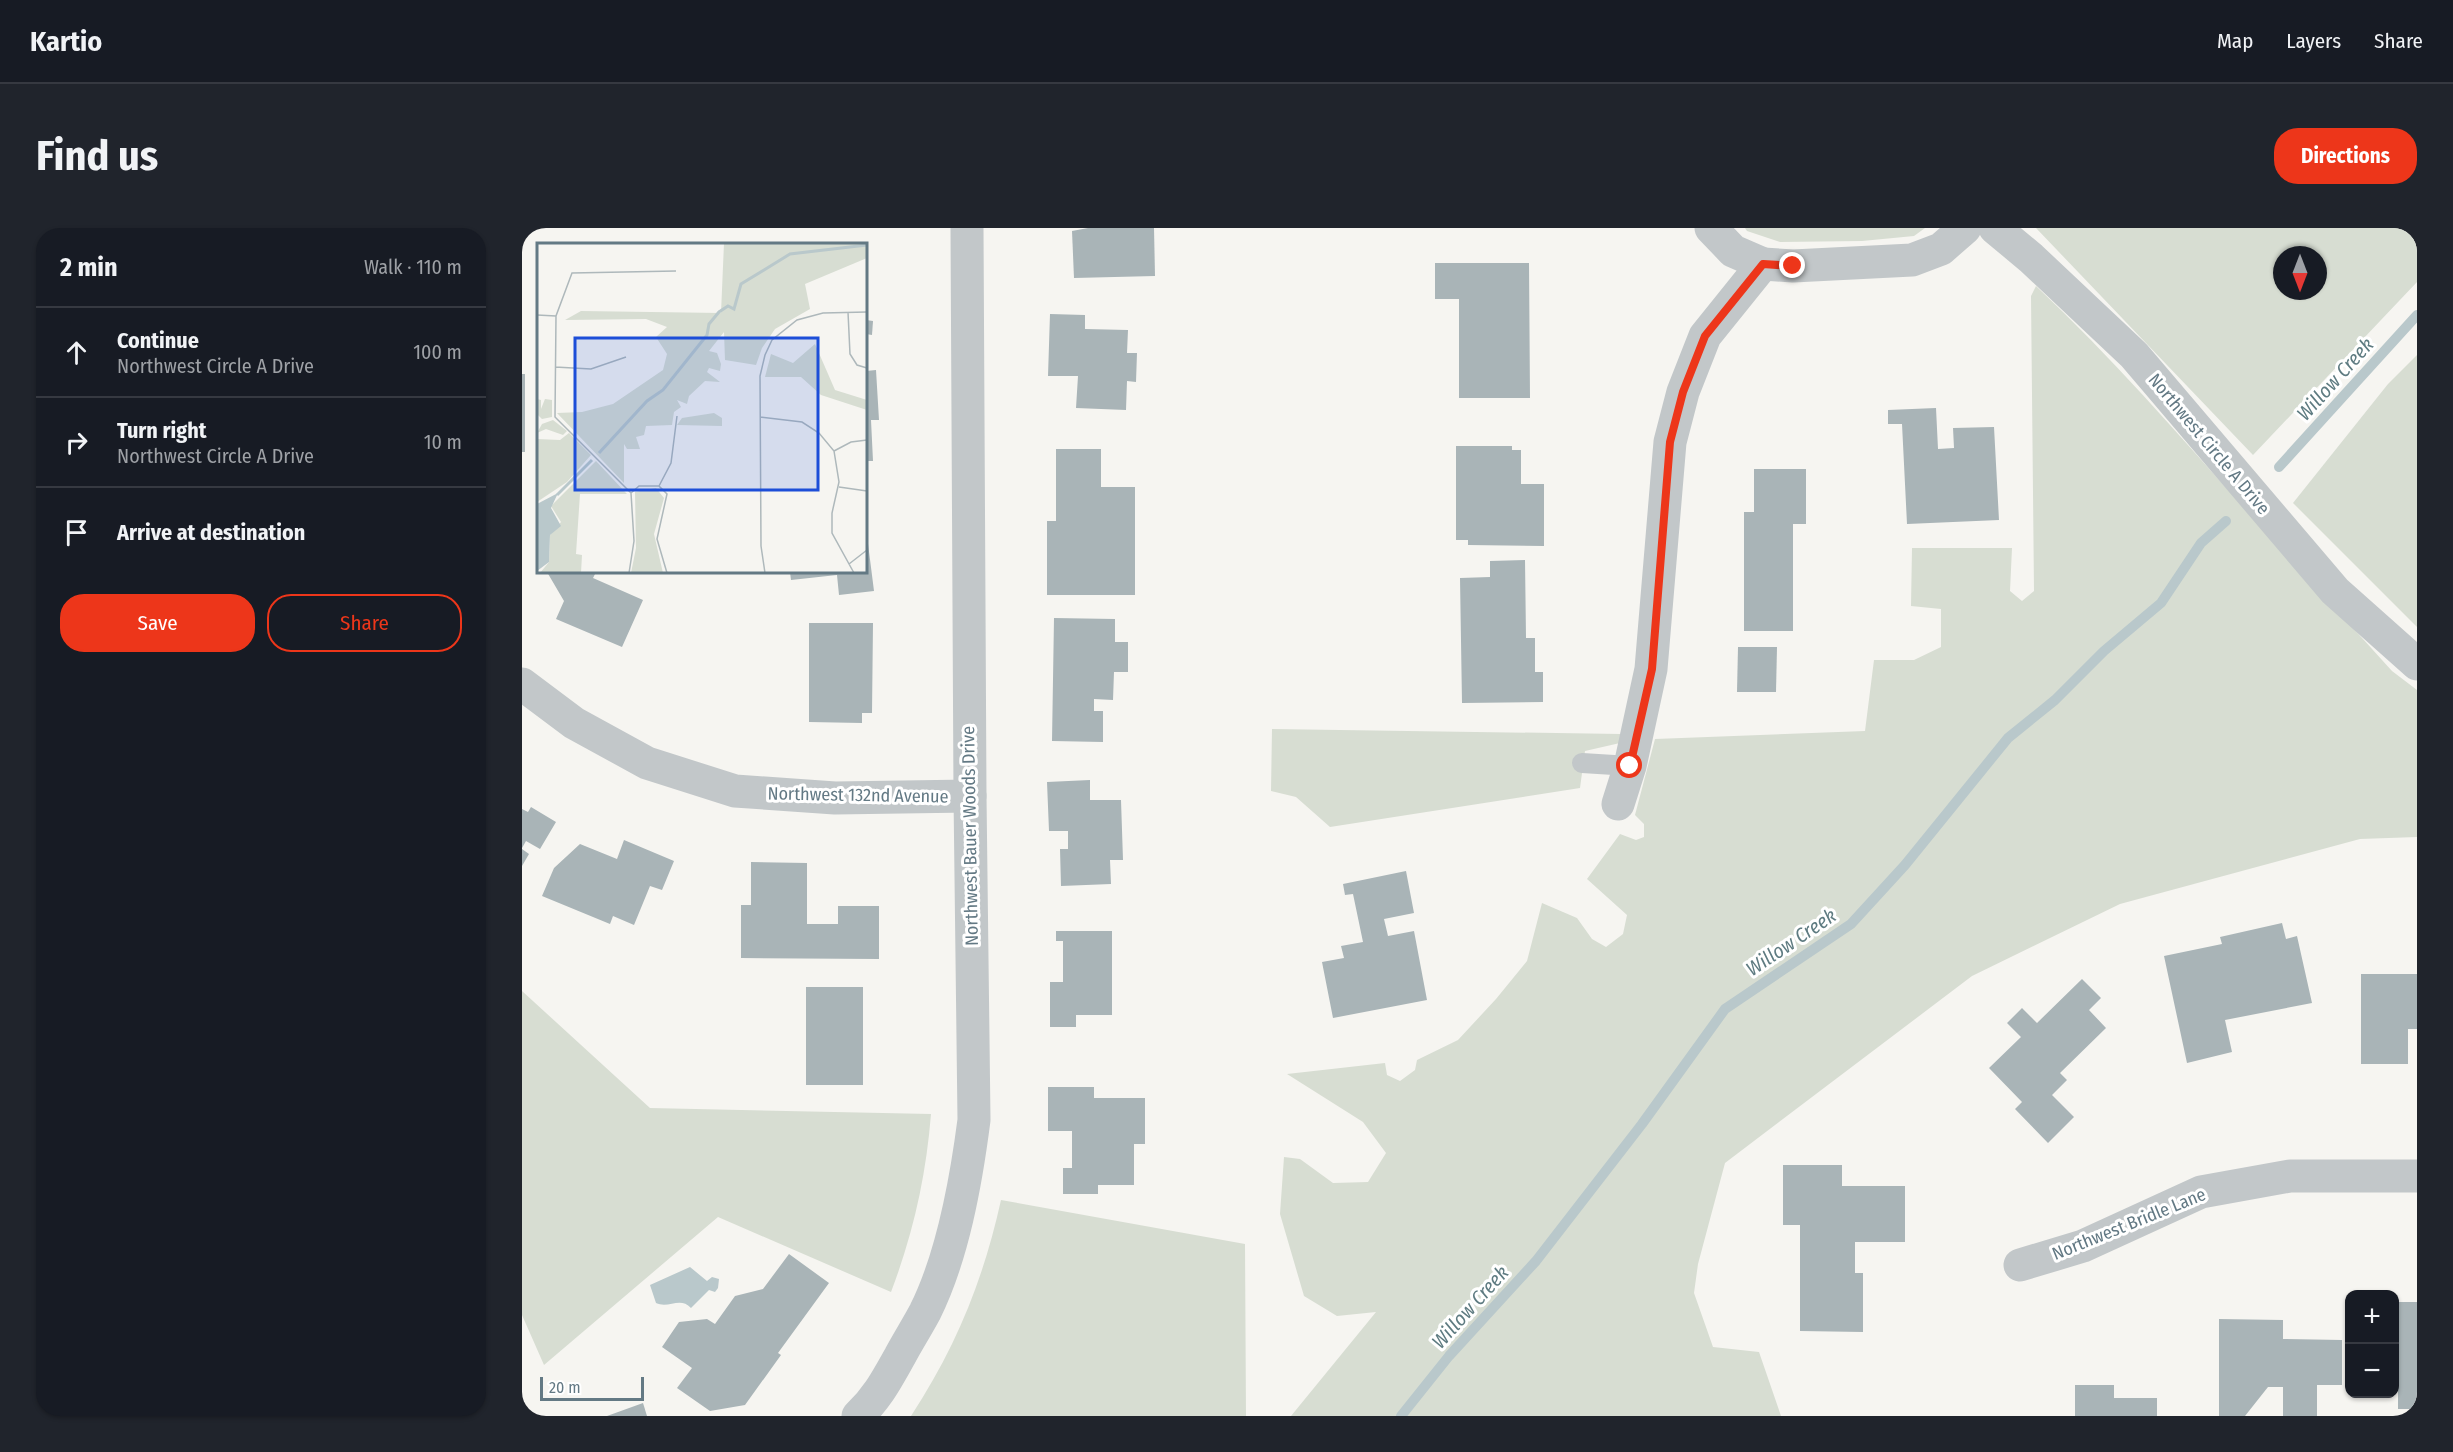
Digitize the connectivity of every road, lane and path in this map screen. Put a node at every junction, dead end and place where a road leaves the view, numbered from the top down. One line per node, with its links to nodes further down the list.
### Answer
1 (967, 228): 10 (street, Northwest Bauer Woods Drive)
2 (1711, 228): 5 (street)
3 (1965, 228): 5 (street)
4 (1995, 228): 6 (street, Northwest Circle A Drive)
5 (1763, 264): 9 (street)
6 (2417, 664)
7 (522, 684): 10 (street, Northwest 132nd Avenue)
8 (1582, 763): 9 (lane)
9 (1630, 766): 11 (street)
10 (970, 796): 14 (street, Northwest Bauer Woods Drive)
11 (1618, 804)
12 (2417, 1176): 13 (street, Northwest Bridle Lane)
13 (2020, 1265)
14 (858, 1416)

